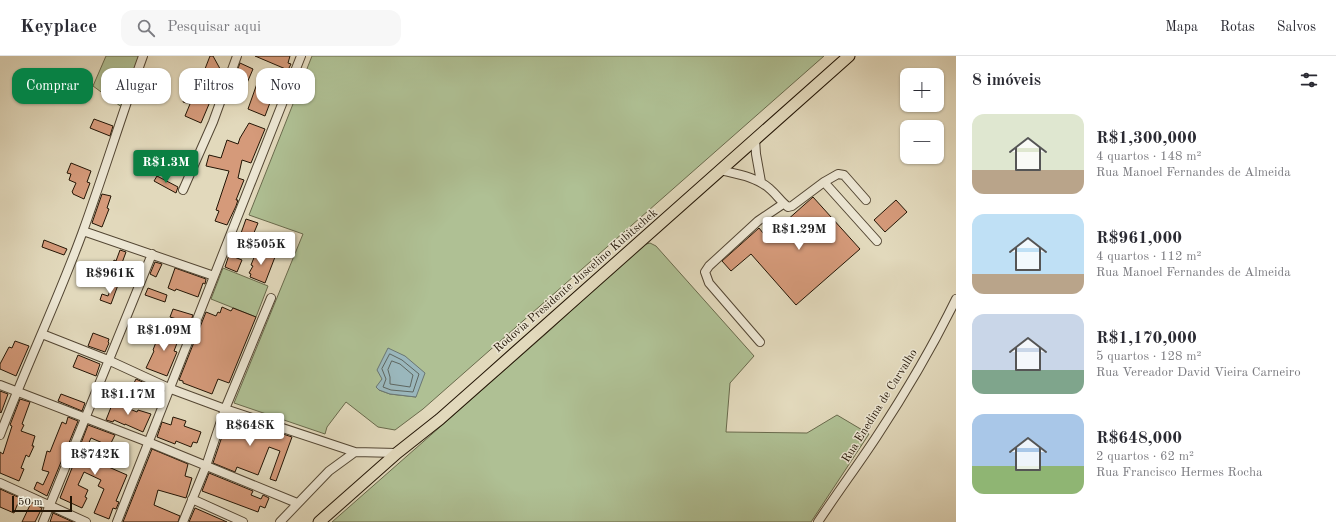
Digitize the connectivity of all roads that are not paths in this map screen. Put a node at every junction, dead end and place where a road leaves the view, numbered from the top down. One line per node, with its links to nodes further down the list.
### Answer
1 (143, 56): 12 (street)
2 (237, 56): 9 (street)
3 (301, 56): 15 (street)
4 (849, 56): 5 (highway, Rodovia Presidente Juscelino Kubitschek)
5 (755, 139): 6 (highway, Rodovia Presidente Juscelino Kubitschek); 7 (street)
6 (720, 170): 7 (street); 29 (highway, Rodovia Presidente Juscelino Kubitschek)
7 (761, 182): 11 (street)
8 (824, 182): 10 (street); 11 (street); 13 (street)
9 (183, 190)
10 (866, 200)
11 (783, 204): 19 (street)
12 (83, 231): 14 (street); 18 (street)
13 (877, 241)
14 (152, 254): 15 (street); 20 (street)
15 (214, 276): 22 (street)
16 (271, 298): 24 (street)
17 (956, 299): 42 (street, Rua Enedina de Carvalho)
18 (42, 334): 20 (street); 23 (street)
19 (760, 342)
20 (108, 360): 22 (street); 25 (street)
21 (0, 384): 23 (street)
22 (171, 389): 24 (street); 27 (street)
23 (17, 392): 25 (street); 26 (street)
24 (225, 409): 28 (street); 30 (street)
25 (85, 418): 27 (street); 34 (street)
26 (0, 435)
27 (148, 442): 30 (street); 37 (street)
28 (355, 452): 29 (street); 33 (street)
29 (397, 453): 41 (highway, Rodovia Presidente Juscelino Kubitschek)
30 (206, 466): 32 (street); 33 (street)
31 (0, 483): 34 (street)
32 (192, 499): 38 (street); 39 (street)
33 (297, 503): 40 (street)
34 (49, 506): 35 (street); 36 (street)
35 (43, 522)
36 (86, 522)
37 (118, 522)
38 (183, 522)
39 (243, 522)
40 (280, 522)
41 (319, 522)
42 (818, 522)

